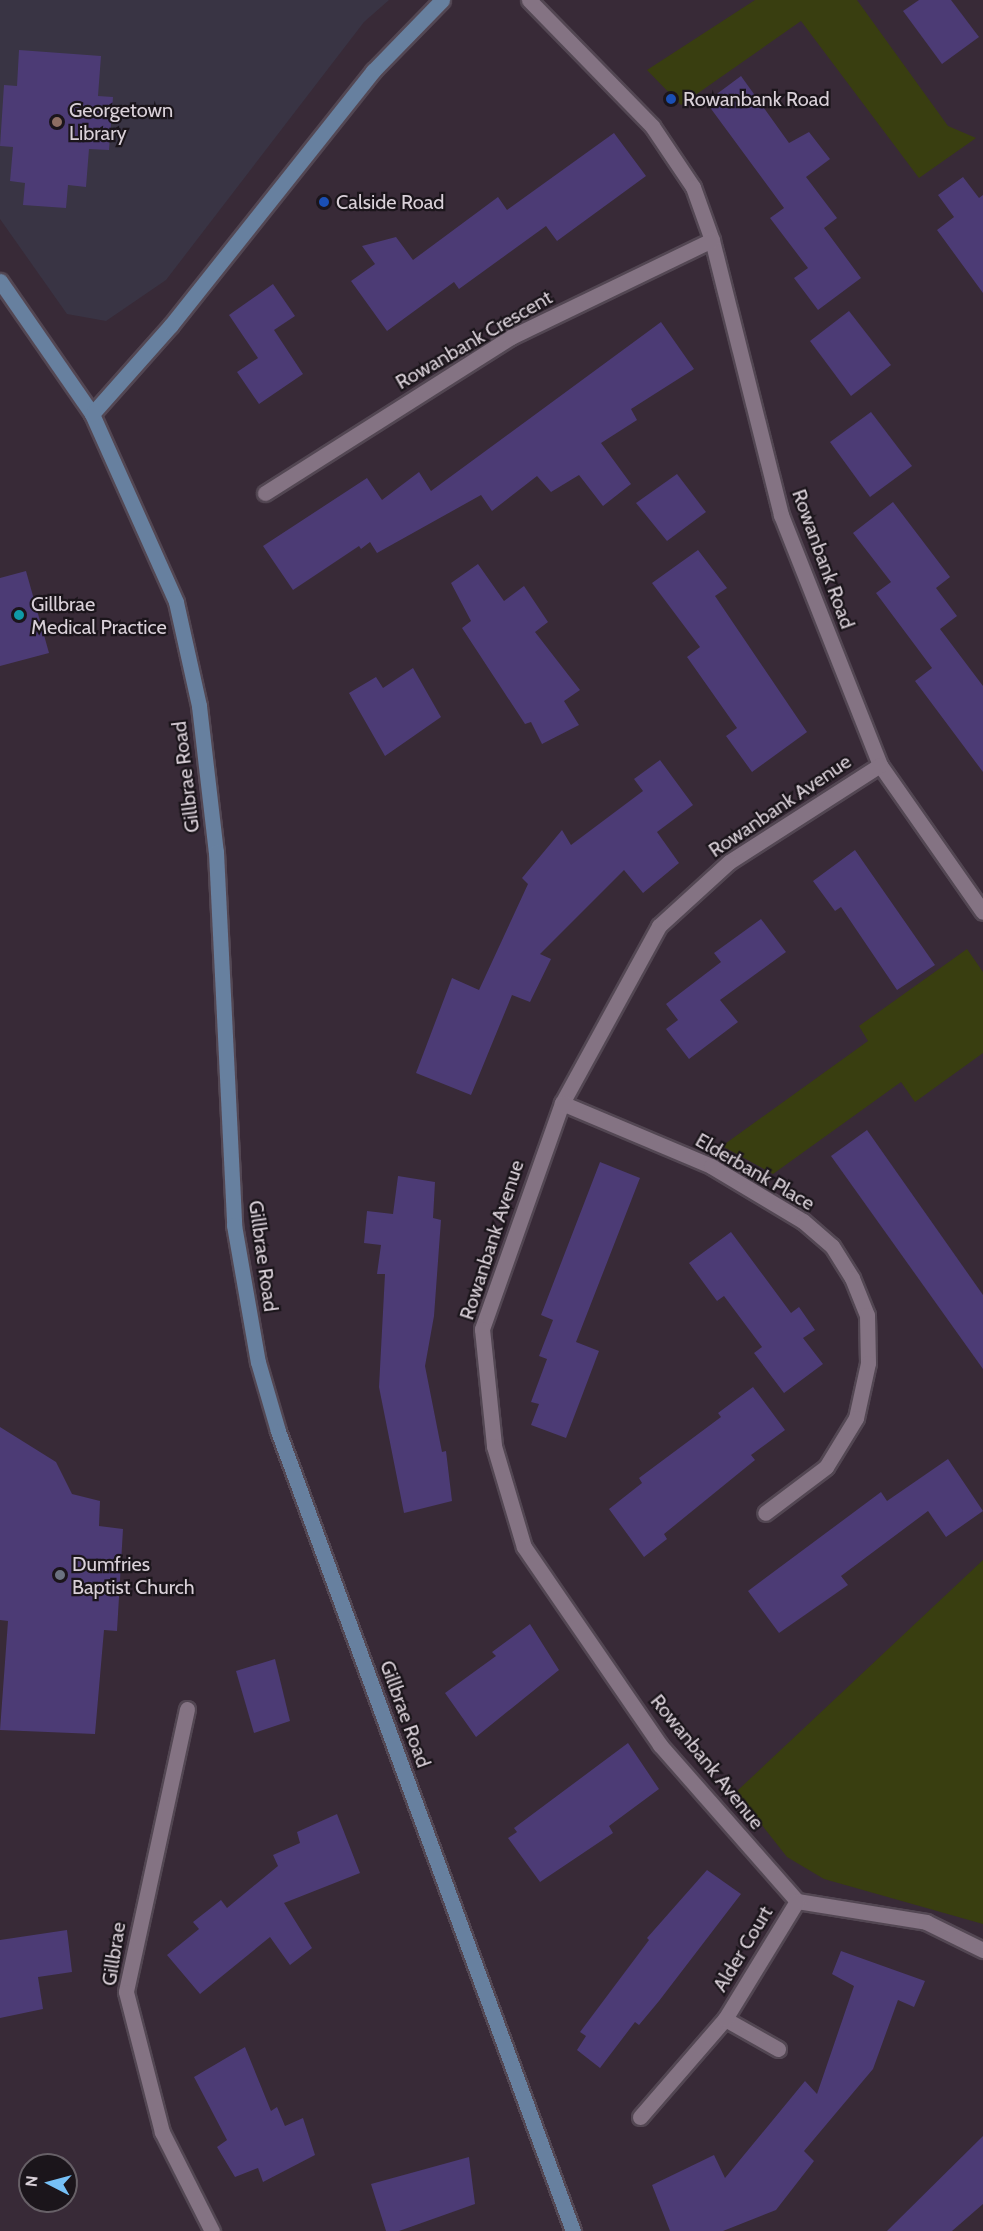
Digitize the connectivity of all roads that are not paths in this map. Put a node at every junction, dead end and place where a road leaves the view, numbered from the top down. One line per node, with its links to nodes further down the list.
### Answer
1 (442, 0): 5 (street)
2 (529, 0): 3 (street, Rowanbank Road)
3 (712, 240): 6 (street, Rowanbank Crescent); 7 (street, Rowanbank Road)
4 (0, 281): 5 (street, Gillbrae Road)
5 (92, 414): 18 (street, Gillbrae Road)
6 (265, 493)
7 (880, 765): 8 (street, Rowanbank Road); 9 (street, Rowanbank Avenue)
8 (983, 912)
9 (562, 1103): 10 (street, Elderbank Place); 12 (street, Rowanbank Avenue)
10 (765, 1513)
11 (187, 1709): 17 (street, Gillbrae)
12 (797, 1901): 13 (street); 14 (street, Alder Court)
13 (983, 1950)
14 (725, 2019): 15 (street, Alder Court); 16 (street, Alder Court)
15 (778, 2049)
16 (640, 2117)
17 (212, 2231)
18 (573, 2231)

